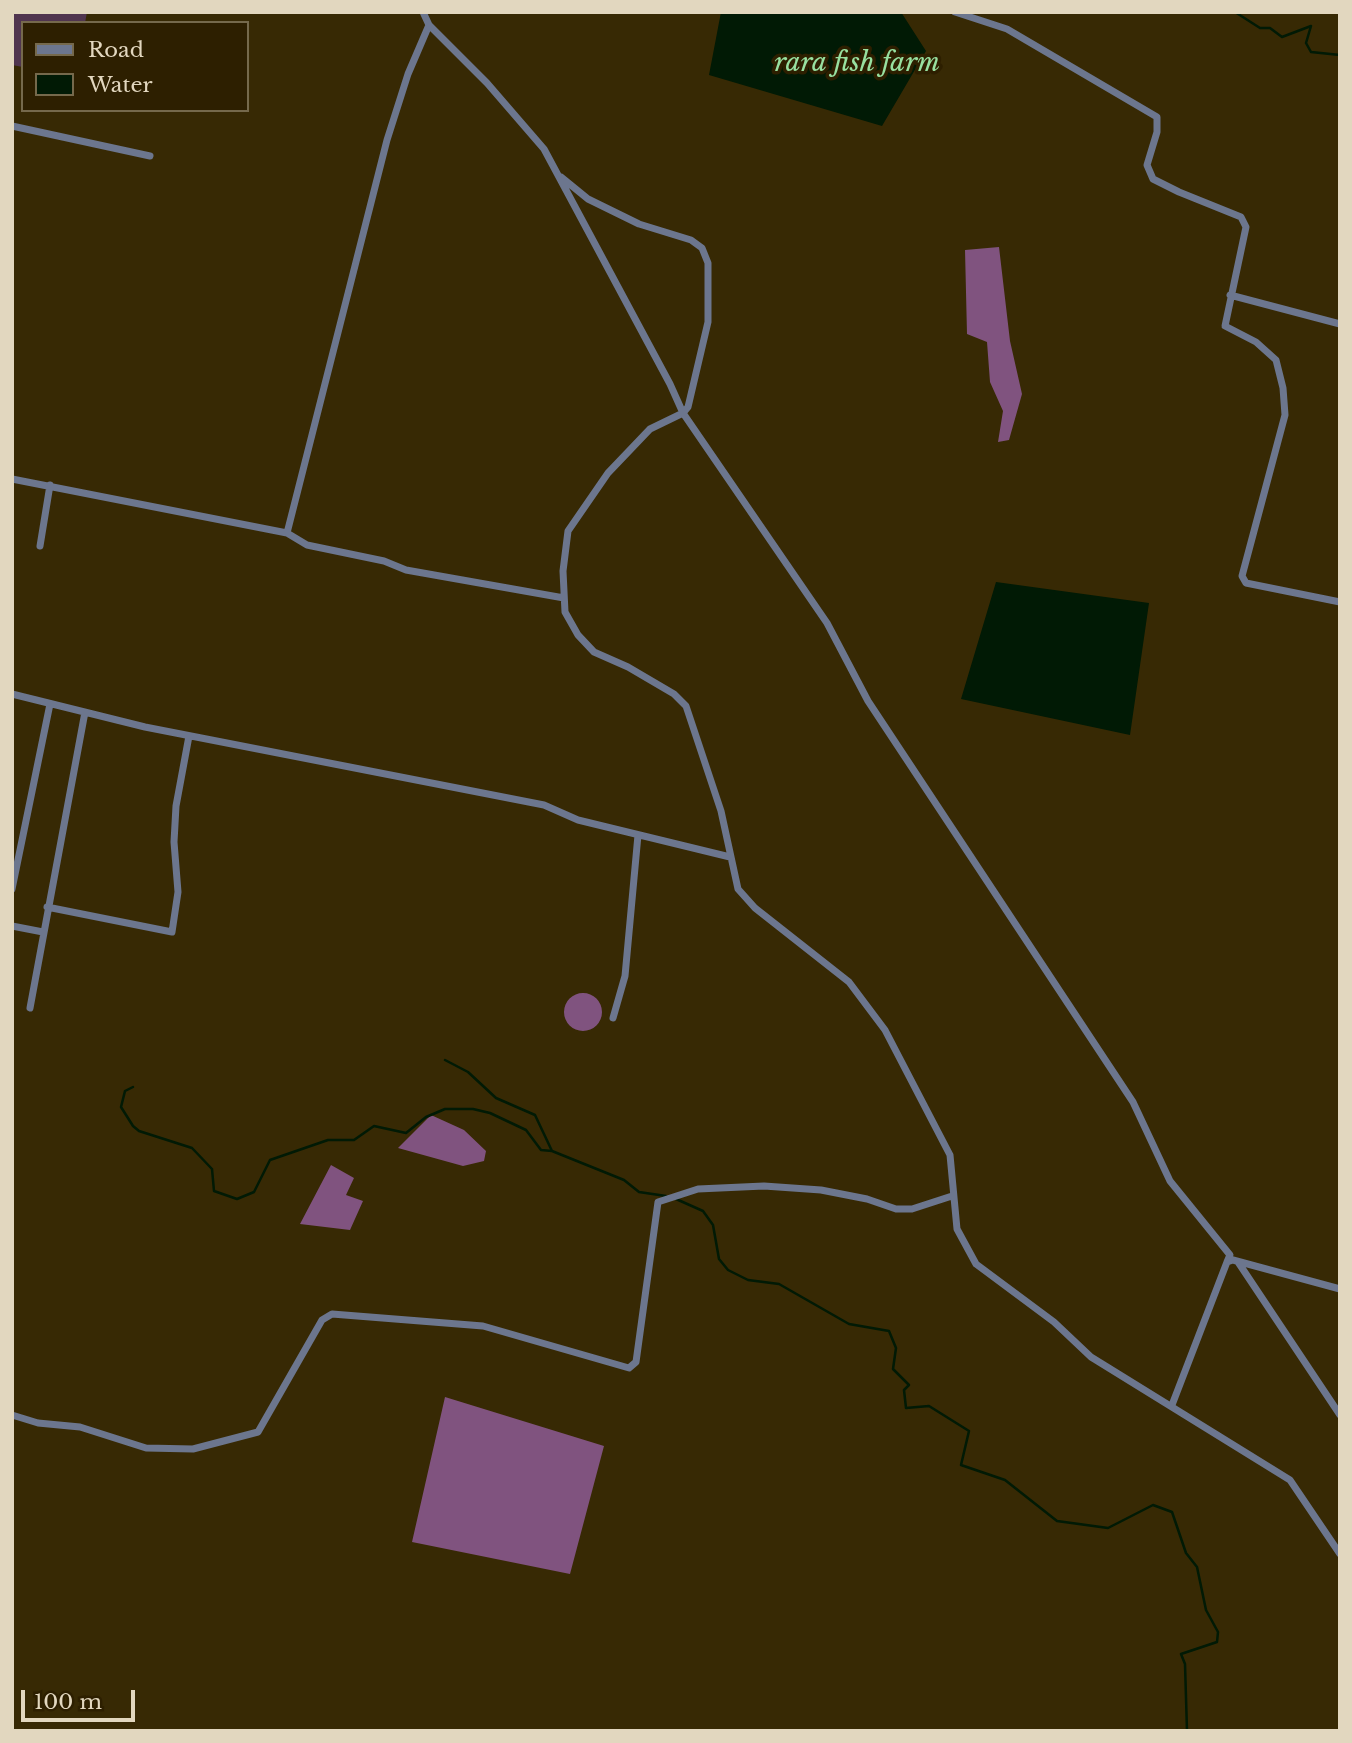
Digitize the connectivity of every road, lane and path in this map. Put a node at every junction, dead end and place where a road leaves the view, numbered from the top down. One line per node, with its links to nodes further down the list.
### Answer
1 (423, 12): 3 (street)
2 (955, 12): 7 (street)
3 (429, 26): 6 (street); 12 (street)
4 (12, 126): 5 (street)
5 (150, 156)
6 (558, 174): 9 (street); 9 (street)
7 (1230, 295): 8 (street); 15 (street)
8 (1340, 324)
9 (683, 414): 14 (street); 29 (street)
10 (12, 479): 11 (street)
11 (50, 485): 12 (street); 13 (street)
12 (287, 533): 14 (street)
13 (40, 546)
14 (564, 598): 21 (street)
15 (1340, 602)
16 (12, 694): 17 (street)
17 (50, 704): 18 (street); 22 (street)
18 (85, 712): 19 (street); 23 (street)
19 (190, 736): 20 (street); 23 (street)
20 (638, 835): 21 (street); 27 (street)
21 (730, 857): 28 (street)
22 (12, 889)
23 (47, 907): 25 (street)
24 (12, 926): 25 (street)
25 (43, 932): 26 (street)
26 (30, 1008)
27 (613, 1018)
28 (952, 1196): 32 (street); 33 (street)
29 (1227, 1262): 30 (street); 32 (street)
30 (1238, 1262): 31 (street); 34 (street)
31 (1340, 1289)
32 (1172, 1405): 35 (street)
33 (12, 1415)
34 (1340, 1415)
35 (1340, 1554)

